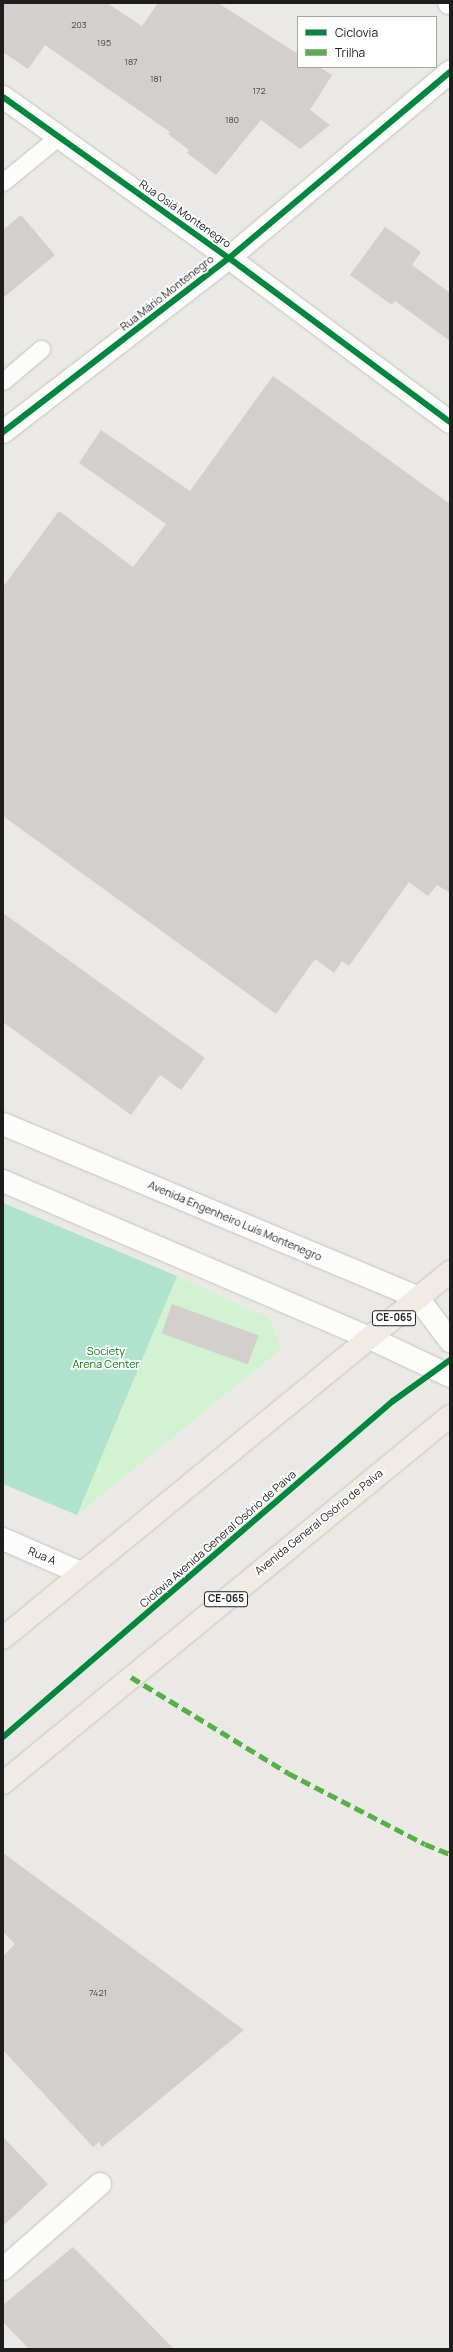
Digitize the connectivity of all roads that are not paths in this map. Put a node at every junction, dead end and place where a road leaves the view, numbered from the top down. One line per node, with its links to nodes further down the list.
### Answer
1 (450, 72): 5 (street, Rua Mário Montenegro)
2 (3, 97): 3 (street, Rua Osiá Montenegro)
3 (58, 137): 4 (lane); 5 (street, Rua Osiá Montenegro)
4 (3, 182)
5 (229, 258): 8 (street, Rua Osiá Montenegro); 9 (street, Rua Mário Montenegro)
6 (41, 349): 7 (lane)
7 (3, 381)
8 (450, 422)
9 (3, 432)
10 (3, 1124): 13 (street, Avenida Engenheiro Luís Montenegro)
11 (3, 1182): 14 (street)
12 (450, 1272): 13 (main road, CE-065)
13 (418, 1298): 14 (main road, CE-065); 15 (street)
14 (370, 1338): 16 (street); 19 (main road, CE-065)
15 (450, 1341)
16 (450, 1376)
17 (450, 1416): 21 (main road, Avenida General Osório de Paiva / CE-065)
18 (3, 1539): 19 (street, Rua A)
19 (81, 1573): 20 (main road, CE-065)
20 (3, 1638)
21 (3, 1782)
22 (100, 2184): 23 (street)
23 (3, 2269)

